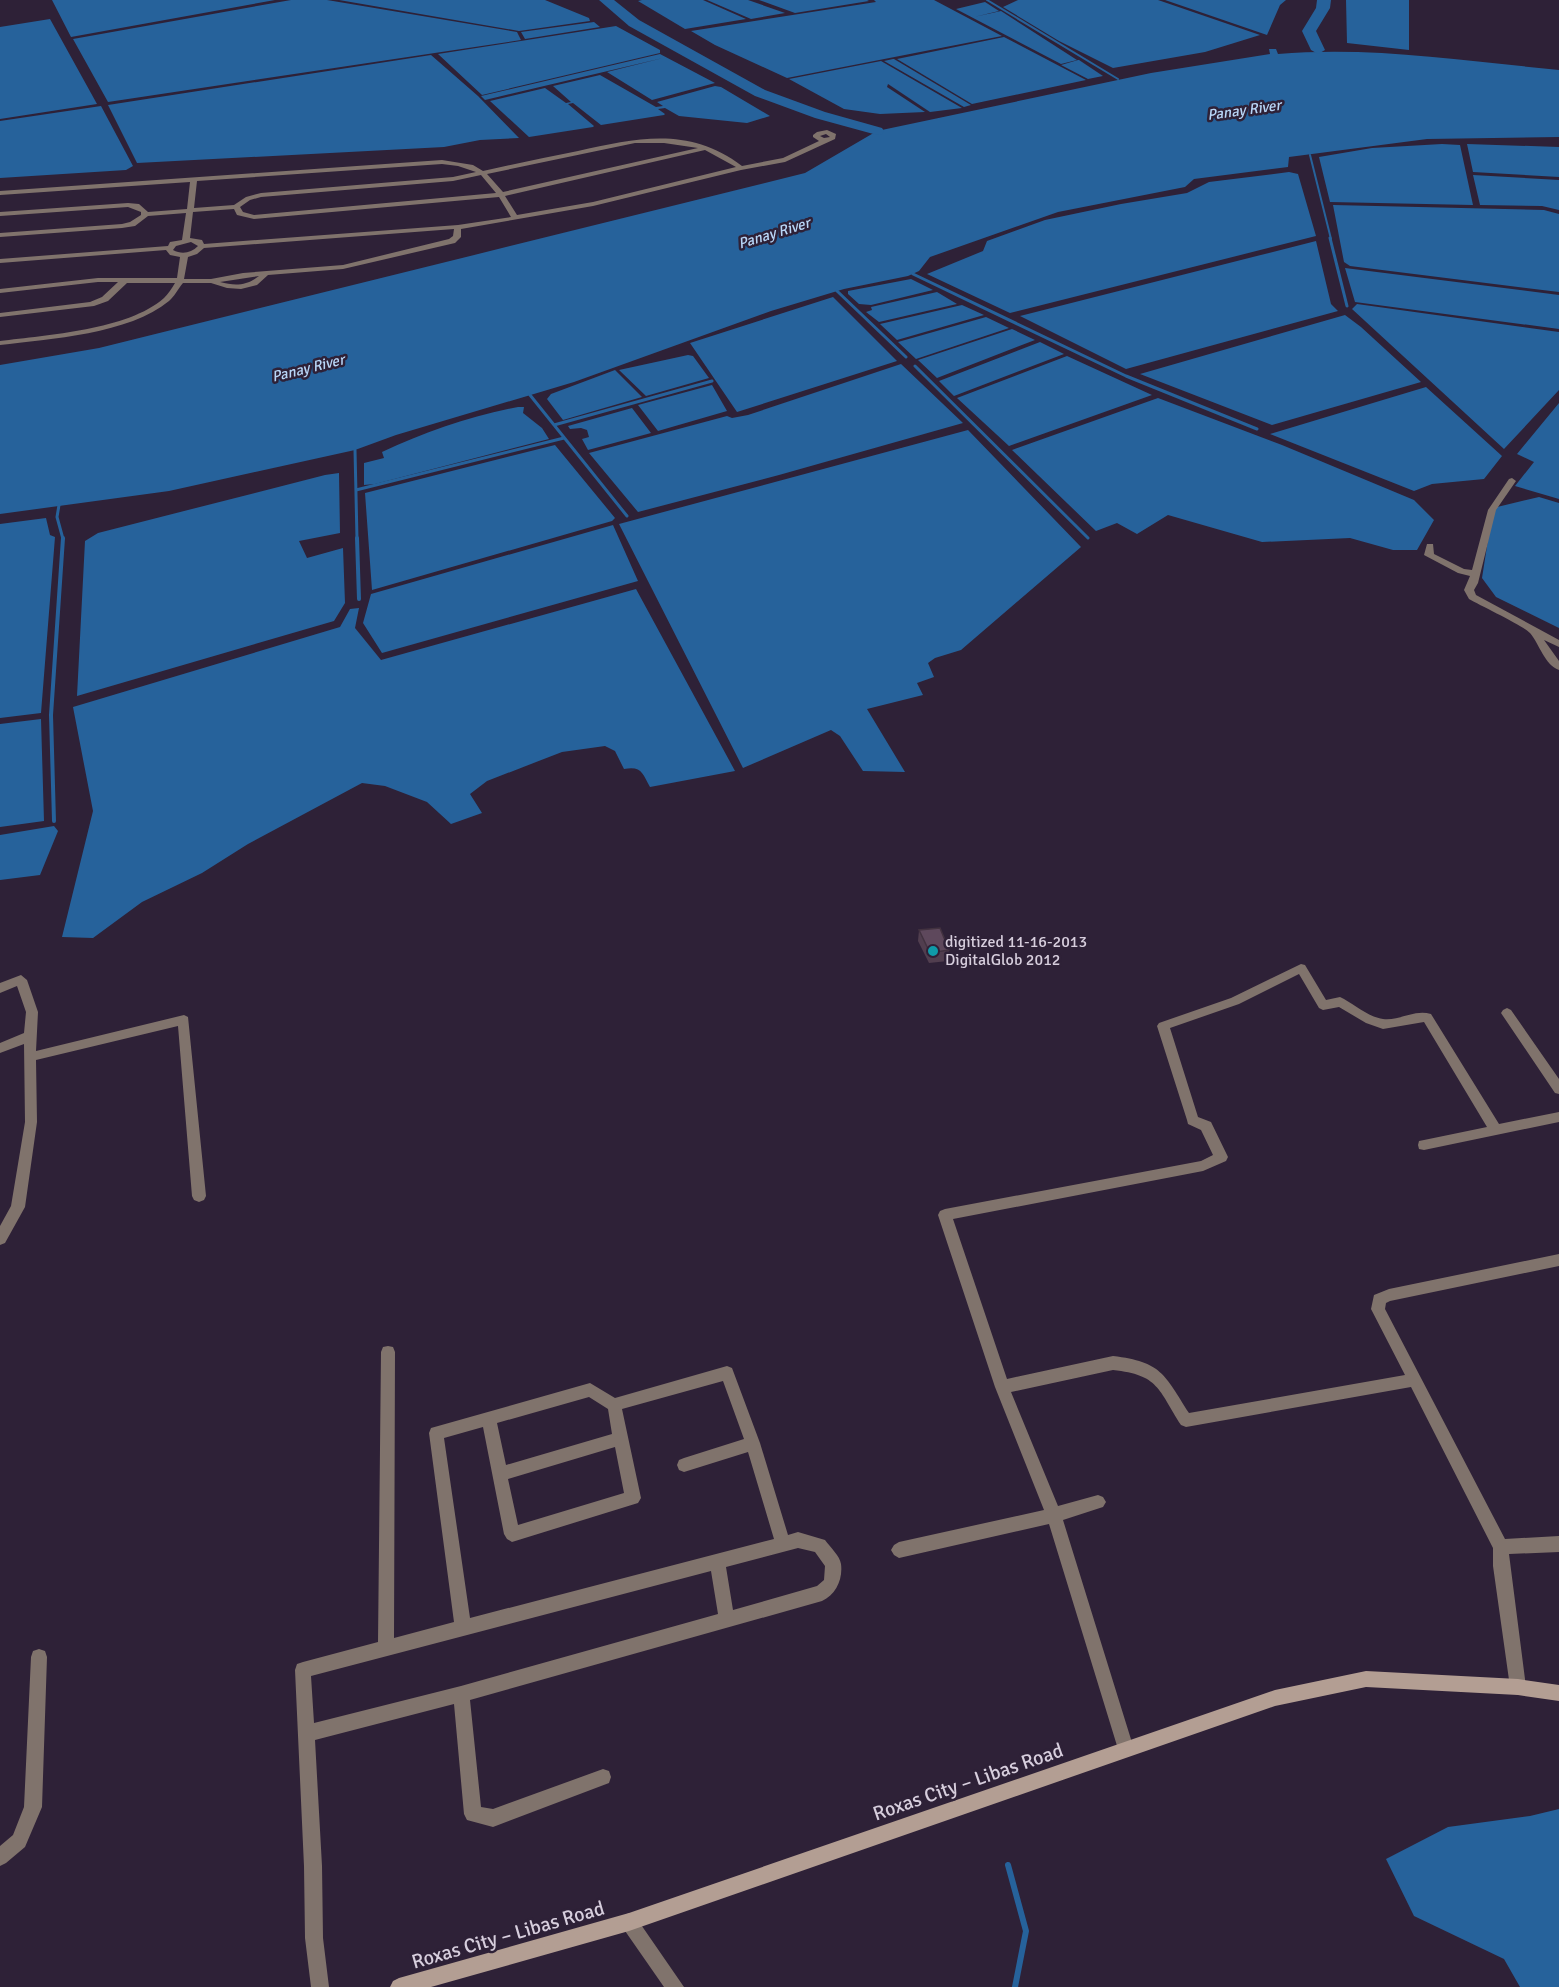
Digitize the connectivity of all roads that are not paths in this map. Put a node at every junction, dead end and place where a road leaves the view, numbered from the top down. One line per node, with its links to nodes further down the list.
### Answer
1 (826, 140): 3 (street)
2 (706, 148): 3 (street); 4 (street); 7 (street)
3 (741, 168): 12 (street)
4 (486, 174): 5 (street); 7 (street); 8 (street)
5 (194, 179): 6 (street); 9 (street)
6 (0, 193)
7 (500, 195): 8 (street); 12 (street)
8 (236, 207): 9 (street)
9 (191, 210): 11 (street); 15 (street)
10 (0, 214): 11 (street)
11 (144, 214): 14 (street)
12 (515, 218): 13 (street)
13 (458, 227): 16 (street); 20 (street)
14 (0, 235)
15 (186, 240): 16 (street); 17 (street)
16 (202, 246): 18 (street)
17 (169, 249): 18 (street); 19 (street)
18 (184, 255): 22 (street)
19 (0, 261)
20 (266, 273): 23 (street); 23 (street)
21 (124, 281): 22 (street); 24 (street); 25 (street)
22 (180, 281): 23 (street); 26 (street)
23 (211, 281)
24 (0, 291)
25 (0, 315)
26 (0, 343)
27 (1512, 481): 29 (street)
28 (1430, 546): 29 (street)
29 (1475, 574): 30 (street)
30 (1535, 633): 31 (street); 32 (street)
31 (1559, 644)
32 (1559, 667)
33 (0, 988): 35 (street)
34 (1507, 1013): 38 (street)
35 (30, 1036): 36 (street); 37 (street)
36 (0, 1048)
37 (30, 1058): 42 (street); 43 (street)
38 (1559, 1089)
39 (1559, 1117): 40 (street)
40 (1495, 1129): 41 (street); 47 (street)
41 (1424, 1145)
42 (199, 1196)
43 (0, 1239)
44 (1559, 1260): 46 (street)
45 (388, 1352): 63 (street)
46 (1414, 1380): 47 (street); 58 (street)
47 (1002, 1387): 55 (street)
48 (614, 1404): 49 (street); 50 (street); 51 (street)
49 (489, 1419): 53 (street); 62 (street)
50 (621, 1438): 53 (street); 53 (street)
51 (753, 1443): 52 (street); 56 (street)
52 (684, 1465)
53 (500, 1474)
54 (1098, 1502): 55 (street)
55 (1054, 1515): 59 (street); 69 (street)
56 (783, 1544): 60 (street); 61 (street)
57 (1559, 1544): 58 (street)
58 (1501, 1547): 65 (street)
59 (899, 1550)
60 (717, 1562): 61 (street); 62 (street)
61 (727, 1620): 66 (street)
62 (463, 1629): 63 (street)
63 (386, 1649): 68 (street)
64 (39, 1657): 71 (street)
65 (1518, 1687): 67 (main road, Roxas City – Libas Road); 69 (main road, Roxas City – Libas Road)
66 (461, 1694): 68 (street); 70 (street)
67 (1559, 1694)
68 (305, 1734): 73 (street)
69 (1126, 1749): 72 (main road, Roxas City – Libas Road)
70 (603, 1777)
71 (0, 1857)
72 (629, 1922): 74 (main road, Roxas City – Libas Road); 75 (street)
73 (320, 1987)
74 (399, 1987)
75 (675, 1987)

